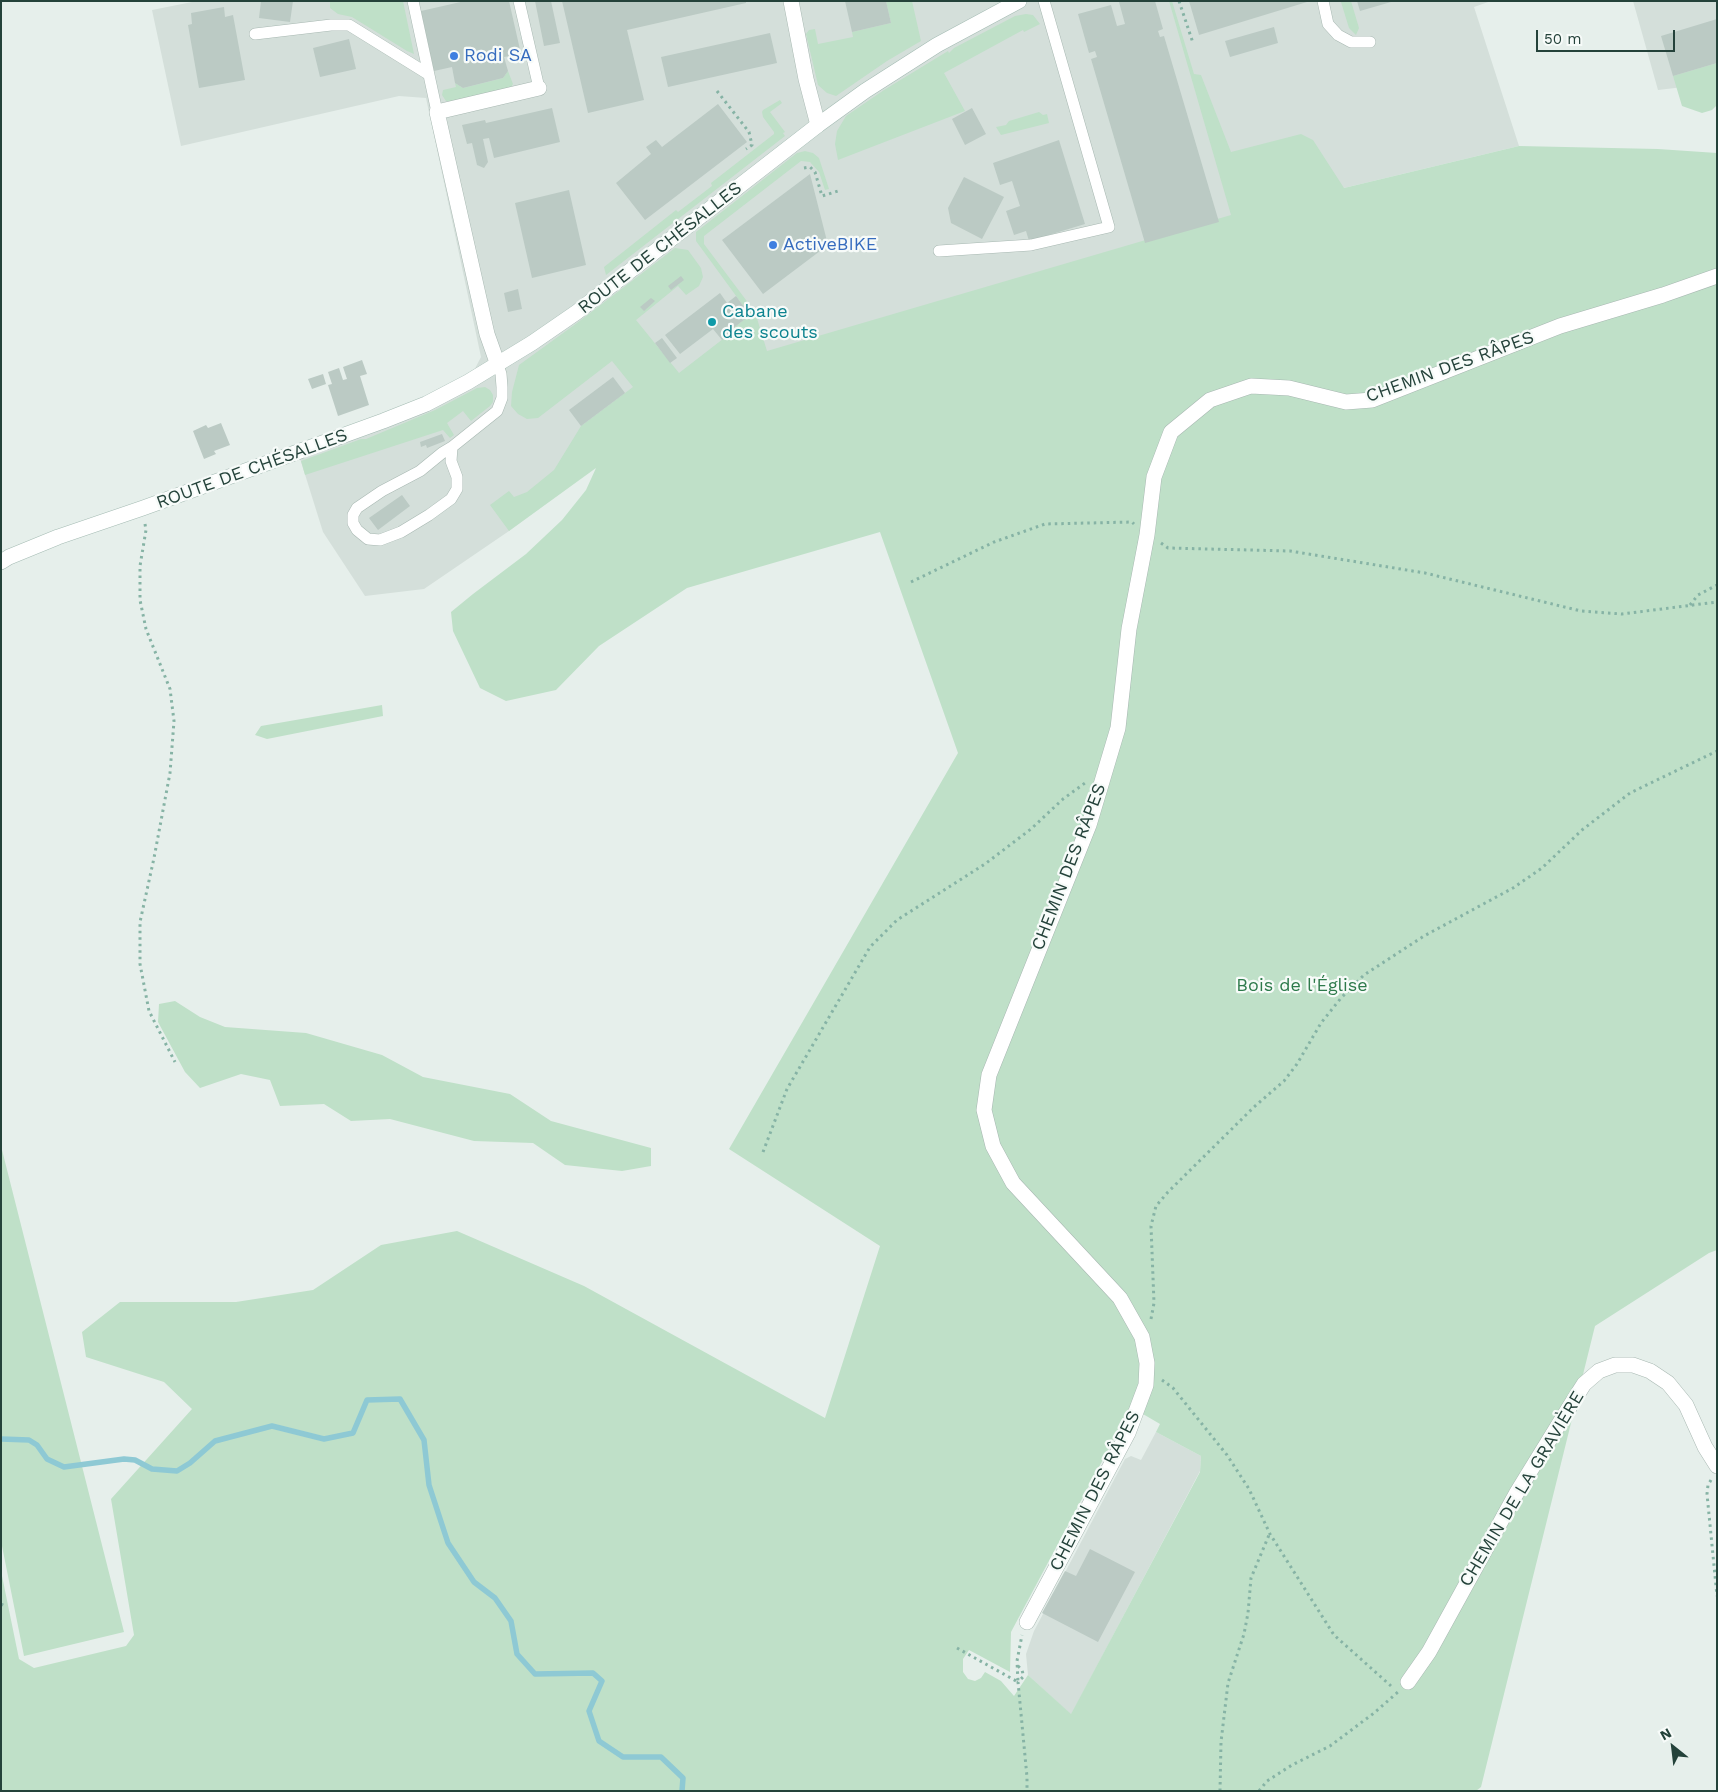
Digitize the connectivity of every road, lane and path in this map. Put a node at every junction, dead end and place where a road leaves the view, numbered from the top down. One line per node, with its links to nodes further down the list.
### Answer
1 (414, 1): 11 (lane)
2 (519, 1): 12 (lane)
3 (790, 1): 15 (street)
4 (1019, 1): 15 (street, ROUTE DE CHÉSALLES)
5 (1044, 1): 19 (lane)
6 (1179, 1): 10 (path)
7 (1323, 1): 9 (lane)
8 (255, 34): 11 (lane)
9 (1370, 42)
10 (1193, 43)
11 (428, 74): 14 (lane)
12 (539, 88): 14 (street)
13 (717, 91): 16 (path)
14 (437, 112): 21 (street)
15 (818, 125): 21 (street, ROUTE DE CHÉSALLES)
16 (746, 149)
17 (804, 168): 18 (path)
18 (838, 191)
19 (939, 251)
20 (1717, 276): 24 (street, CHEMIN DES RÂPES)
21 (498, 365): 22 (lane); 23 (street, ROUTE DE CHÉSALLES)
22 (452, 447): 22 (lane)
23 (143, 508): 25 (street, ROUTE DE CHÉSALLES); 32 (path)
24 (1148, 534): 26 (path); 29 (path); 31 (street, CHEMIN DES RÂPES)
25 (1, 562)
26 (911, 582)
27 (1717, 584): 29 (path)
28 (1717, 602): 29 (path)
29 (1689, 606)
30 (1717, 750): 34 (path)
31 (1105, 772): 33 (path); 34 (street, CHEMIN DES RÂPES)
32 (175, 1062)
33 (763, 1152)
34 (1142, 1337): 35 (street, CHEMIN DES RÂPES)
35 (1147, 1375): 37 (path); 39 (street, CHEMIN DES RÂPES)
36 (1715, 1472): 38 (path); 42 (street, CHEMIN DE LA GRAVIÈRE)
37 (1270, 1534): 42 (path); 44 (path)
38 (1717, 1596)
39 (1026, 1622): 41 (path)
40 (957, 1648): 41 (path)
41 (1018, 1682): 43 (path)
42 (1403, 1687): 45 (path)
43 (1027, 1791)
44 (1220, 1791)
45 (1259, 1791)

